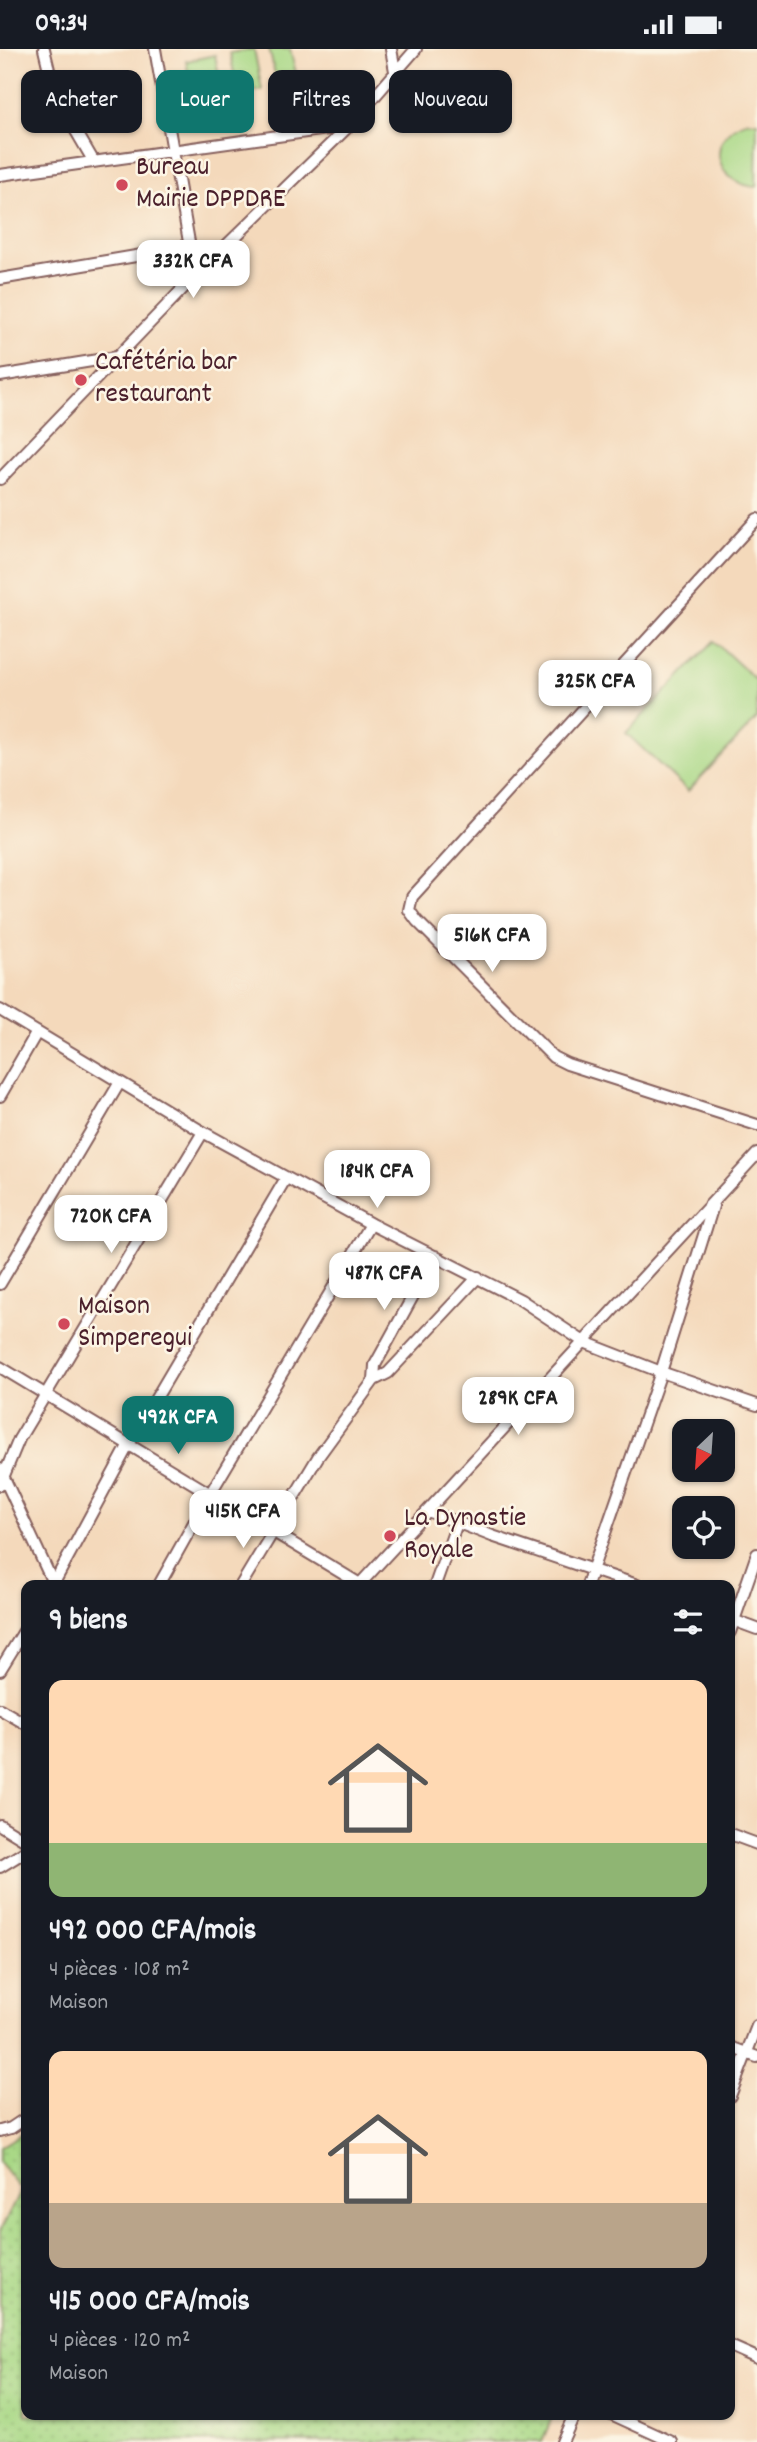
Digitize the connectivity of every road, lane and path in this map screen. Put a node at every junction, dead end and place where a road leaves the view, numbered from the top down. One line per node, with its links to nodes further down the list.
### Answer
1 (44, 49): 12 (street)
2 (155, 49): 11 (street)
3 (391, 49): 5 (street)
4 (416, 49): 6 (street)
5 (395, 70)
6 (396, 70)
7 (389, 78): 8 (street)
8 (375, 95)
9 (301, 133): 11 (street)
10 (342, 133): 15 (street)
11 (172, 152): 12 (street); 14 (street)
12 (94, 162): 13 (street)
13 (0, 175)
14 (189, 247): 15 (street); 16 (street)
15 (195, 276): 17 (street)
16 (0, 279)
17 (116, 357): 18 (street); 19 (street)
18 (0, 374)
19 (0, 479)
20 (757, 519): 25 (street)
21 (0, 1010): 22 (street)
22 (37, 1032): 23 (street); 24 (street)
23 (120, 1082): 26 (street); 33 (street)
24 (0, 1096)
25 (757, 1125)
26 (204, 1132): 28 (street); 38 (street)
27 (757, 1154): 29 (street)
28 (286, 1178): 30 (street); 40 (street)
29 (714, 1203): 34 (street); 36 (street)
30 (371, 1224): 31 (street); 42 (street)
31 (435, 1256): 32 (street); 37 (street)
32 (478, 1277): 34 (street); 37 (street)
33 (0, 1284)
34 (584, 1342): 36 (street); 43 (street)
35 (0, 1367): 38 (street)
36 (661, 1372): 39 (street); 47 (street)
37 (374, 1380): 45 (street)
38 (46, 1394): 40 (street); 41 (street)
39 (757, 1405)
40 (129, 1444): 42 (street); 49 (street)
41 (2, 1478): 48 (street)
42 (210, 1494): 45 (street); 50 (street)
43 (428, 1511): 44 (street); 53 (street)
44 (457, 1523): 47 (street); 54 (street)
45 (272, 1531): 51 (street); 52 (street)
46 (757, 1554): 57 (street)
47 (593, 1569): 55 (street); 56 (street)
48 (51, 1580)
49 (56, 1580)
50 (162, 1580)
51 (244, 1580)
52 (351, 1580)
53 (364, 1580)
54 (437, 1580)
55 (589, 1580)
56 (623, 1580)
57 (735, 1613)
58 (735, 1625): 59 (street)
59 (757, 1629)
60 (21, 1636): 61 (street)
61 (0, 1670)
62 (0, 1709): 63 (street)
63 (21, 1721)
64 (0, 1825): 66 (street)
65 (735, 1836): 67 (street)
66 (21, 1838)
67 (757, 1844)
68 (21, 1854): 69 (street)
69 (0, 1867)
70 (757, 2027): 72 (street)
71 (735, 2049): 72 (street)
72 (752, 2055): 73 (street)
73 (735, 2087)
74 (21, 2121): 75 (street)
75 (0, 2131)
76 (735, 2348): 77 (street)
77 (757, 2358)
78 (572, 2420): 80 (street)
79 (624, 2420): 81 (street)
80 (562, 2442)
81 (672, 2442)

